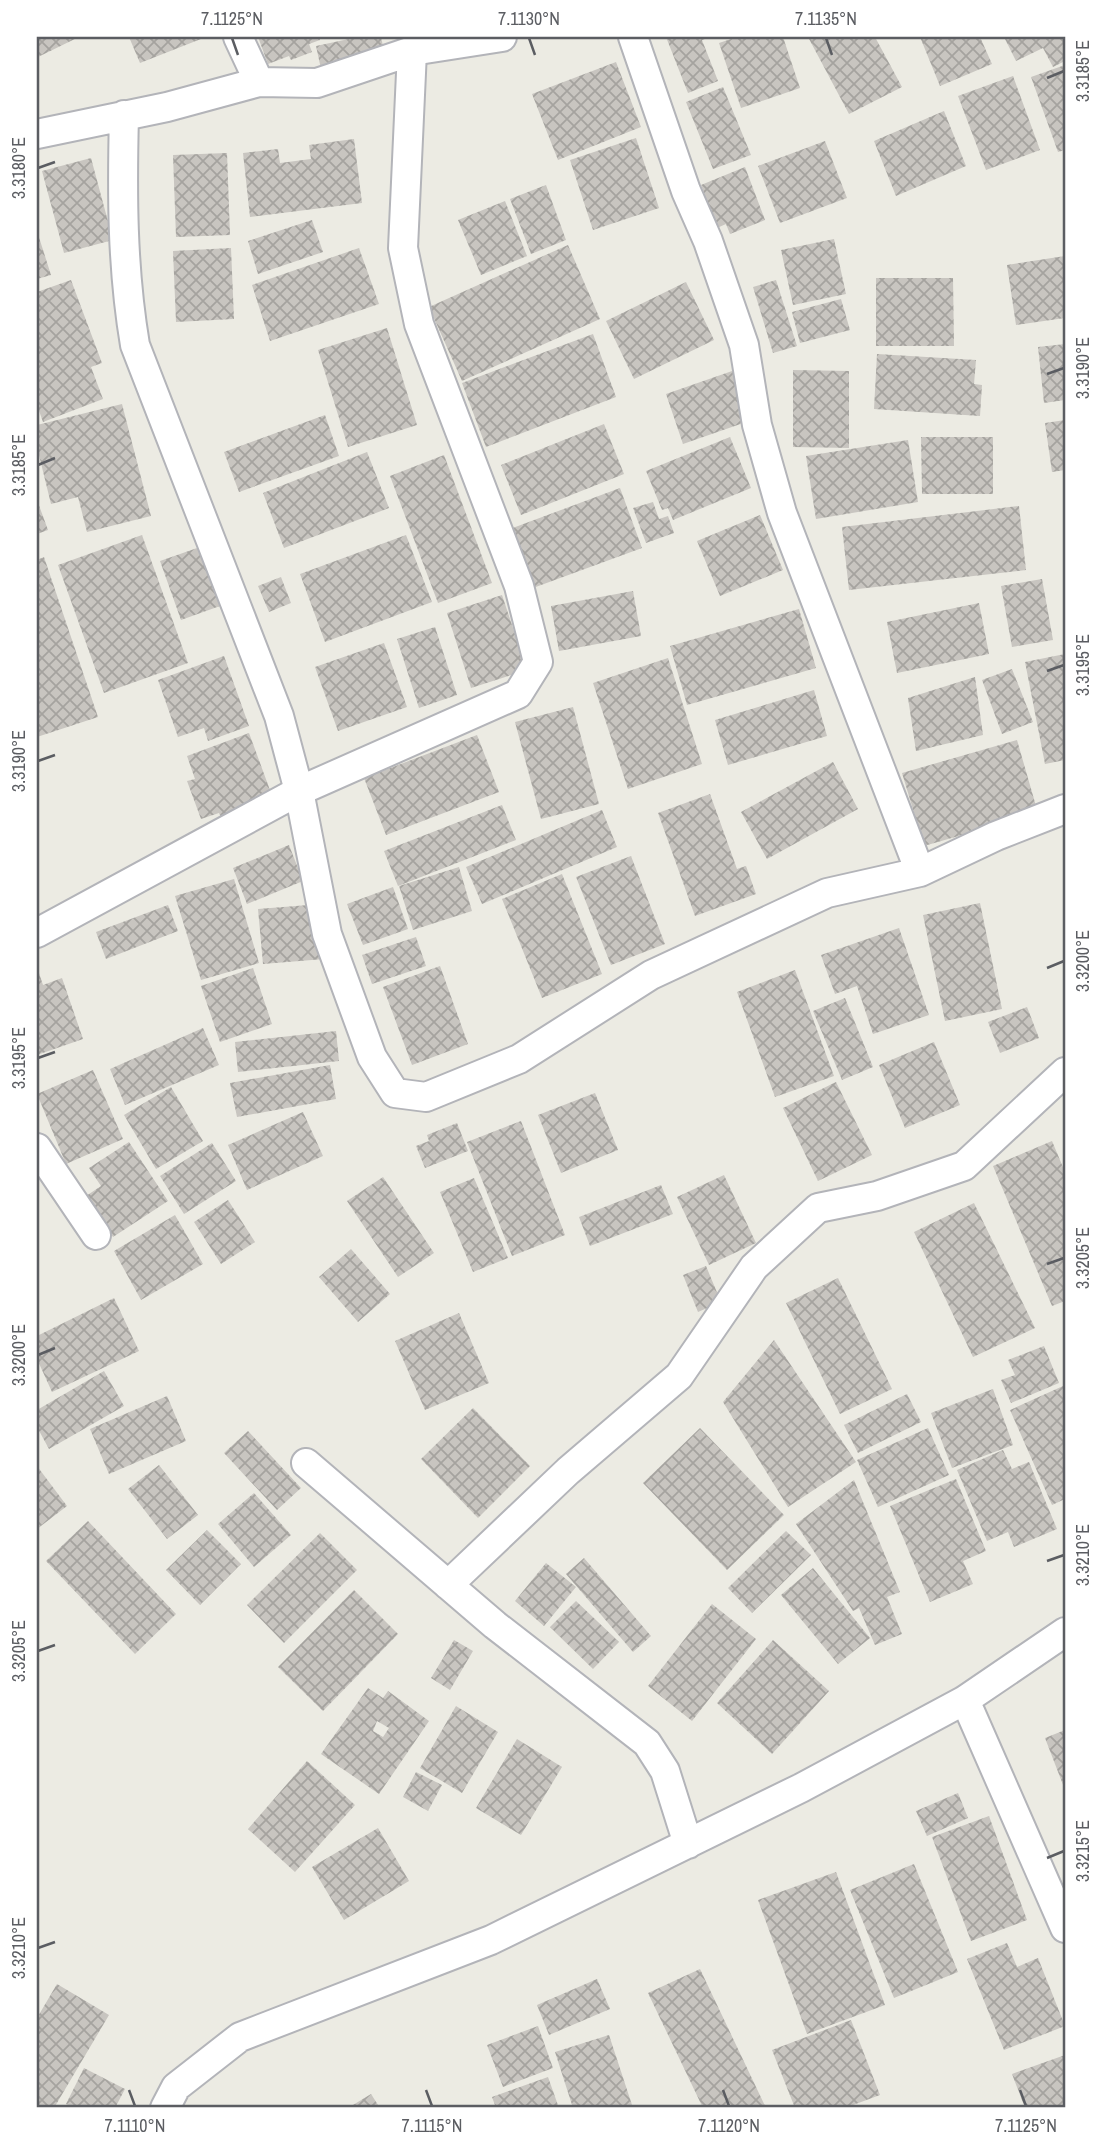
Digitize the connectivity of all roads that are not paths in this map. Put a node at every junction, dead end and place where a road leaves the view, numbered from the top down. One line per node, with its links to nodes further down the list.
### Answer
1 (238, 37): 5 (street)
2 (502, 37): 4 (street)
3 (633, 37): 10 (street)
4 (412, 51): 5 (street); 8 (street)
5 (259, 82): 6 (street)
6 (124, 115): 7 (street); 8 (street)
7 (37, 134)
8 (299, 791): 10 (street); 11 (street)
9 (1065, 809): 10 (street)
10 (920, 872)
11 (37, 933)
12 (1065, 1072): 16 (street)
13 (37, 1148): 14 (street)
14 (96, 1235)
15 (306, 1463): 16 (street)
16 (448, 1585): 19 (street)
17 (1065, 1632): 18 (street)
18 (965, 1700): 19 (street); 20 (street)
19 (688, 1843): 21 (street)
20 (1065, 1928)
21 (165, 2108)

